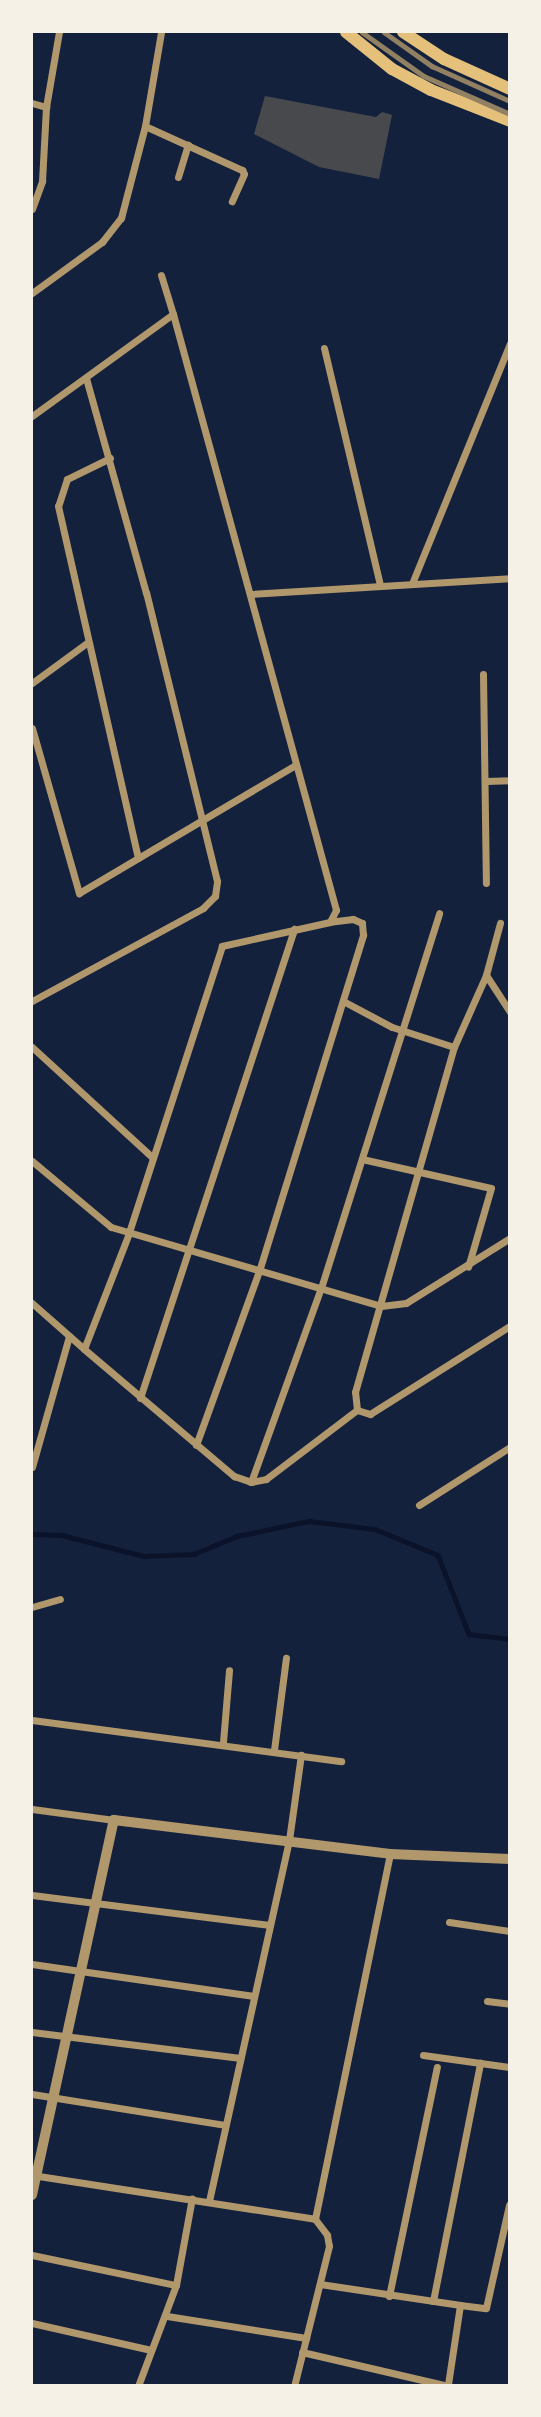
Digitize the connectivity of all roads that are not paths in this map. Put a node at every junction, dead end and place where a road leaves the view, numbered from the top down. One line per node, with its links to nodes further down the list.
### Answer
1 (59, 32): 7 (street)
2 (161, 32): 9 (street)
3 (346, 32): 8 (highway)
4 (403, 32): 5 (highway)
5 (509, 89)
6 (32, 103): 7 (street)
7 (46, 107): 13 (street)
8 (509, 121)
9 (145, 126): 10 (street); 15 (street)
10 (188, 145): 11 (street); 12 (street)
11 (178, 177)
12 (232, 201)
13 (32, 209)
14 (162, 275): 16 (street)
15 (32, 293)
16 (173, 314): 19 (street); 25 (street)
17 (509, 343): 23 (street)
18 (324, 348): 24 (street)
19 (86, 378): 20 (street); 21 (street)
20 (32, 416)
21 (110, 458): 26 (street); 33 (street)
22 (509, 578): 23 (street)
23 (413, 581): 24 (street)
24 (380, 584): 25 (street)
25 (251, 594): 30 (street)
26 (88, 642): 28 (street); 34 (street)
27 (483, 674): 31 (street)
28 (32, 683)
29 (32, 728): 34 (street)
30 (294, 766): 33 (street); 37 (street)
31 (486, 780): 32 (street); 35 (street)
32 (509, 780)
33 (202, 820): 34 (street); 41 (street)
34 (138, 858)
35 (486, 883)
36 (439, 913): 44 (street)
37 (330, 922): 39 (street); 42 (street)
38 (500, 923): 40 (street)
39 (294, 929): 47 (street); 53 (street)
40 (486, 975): 43 (street); 46 (street)
41 (32, 1001)
42 (343, 1002): 44 (street); 55 (street)
43 (509, 1012)
44 (403, 1031): 46 (street); 48 (street)
45 (32, 1047): 47 (street)
46 (454, 1047): 50 (street)
47 (153, 1158): 51 (street)
48 (362, 1159): 50 (street); 56 (street)
49 (32, 1161): 51 (street)
50 (421, 1172): 54 (street); 58 (street)
51 (129, 1233): 53 (street); 61 (street)
52 (509, 1238): 54 (street)
53 (192, 1249): 55 (street); 62 (street)
54 (467, 1267): 58 (street)
55 (260, 1268): 56 (street); 64 (street)
56 (321, 1288): 58 (street); 67 (street)
57 (32, 1303): 60 (street)
58 (381, 1306): 63 (street)
59 (509, 1326): 63 (street)
60 (69, 1336): 61 (street); 66 (street)
61 (85, 1349): 62 (street)
62 (140, 1398): 64 (street)
63 (357, 1410): 67 (street)
64 (197, 1445): 67 (street)
65 (509, 1447): 68 (street)
66 (32, 1467)
67 (251, 1482)
68 (419, 1505)
69 (60, 1598): 70 (street)
70 (32, 1607)
71 (286, 1658): 75 (street)
72 (229, 1670): 74 (street)
73 (32, 1720): 74 (street)
74 (223, 1742): 75 (street)
75 (274, 1750): 76 (street)
76 (300, 1755): 77 (street); 80 (street)
77 (341, 1761)
78 (32, 1809): 79 (street)
79 (114, 1820): 80 (street); 84 (street)
80 (289, 1840): 81 (street); 86 (street)
81 (390, 1854): 82 (street); 108 (street)
82 (509, 1860)
83 (32, 1895): 84 (street)
84 (94, 1903): 86 (street); 89 (street)
85 (449, 1922): 87 (street)
86 (270, 1925): 90 (street)
87 (509, 1931)
88 (32, 1964): 89 (street)
89 (79, 1971): 90 (street); 94 (street)
90 (254, 1996): 96 (street)
91 (487, 2001): 92 (street)
92 (509, 2004)
93 (32, 2032): 94 (street)
94 (63, 2037): 96 (street); 101 (street)
95 (423, 2055): 97 (street)
96 (240, 2059): 102 (street)
97 (480, 2063): 99 (street); 113 (street)
98 (437, 2067): 112 (street)
99 (509, 2067)
100 (32, 2094): 101 (street)
101 (52, 2097): 102 (street); 103 (street)
102 (225, 2125): 106 (street)
103 (34, 2176): 104 (street); 105 (street)
104 (32, 2195)
105 (192, 2198): 106 (street); 111 (street)
106 (209, 2201): 108 (street)
107 (509, 2205): 114 (street)
108 (315, 2219): 110 (street)
109 (32, 2255): 111 (street)
110 (320, 2284): 112 (street); 117 (street)
111 (176, 2285): 115 (street)
112 (389, 2296): 113 (street)
113 (433, 2301): 114 (street)
114 (460, 2305): 122 (street)
115 (167, 2316): 117 (street); 118 (street)
116 (32, 2323): 118 (street)
117 (306, 2338): 119 (street)
118 (151, 2350): 120 (street)
119 (302, 2352): 121 (street); 122 (street)
120 (138, 2385)
121 (294, 2385)
122 (448, 2385)

